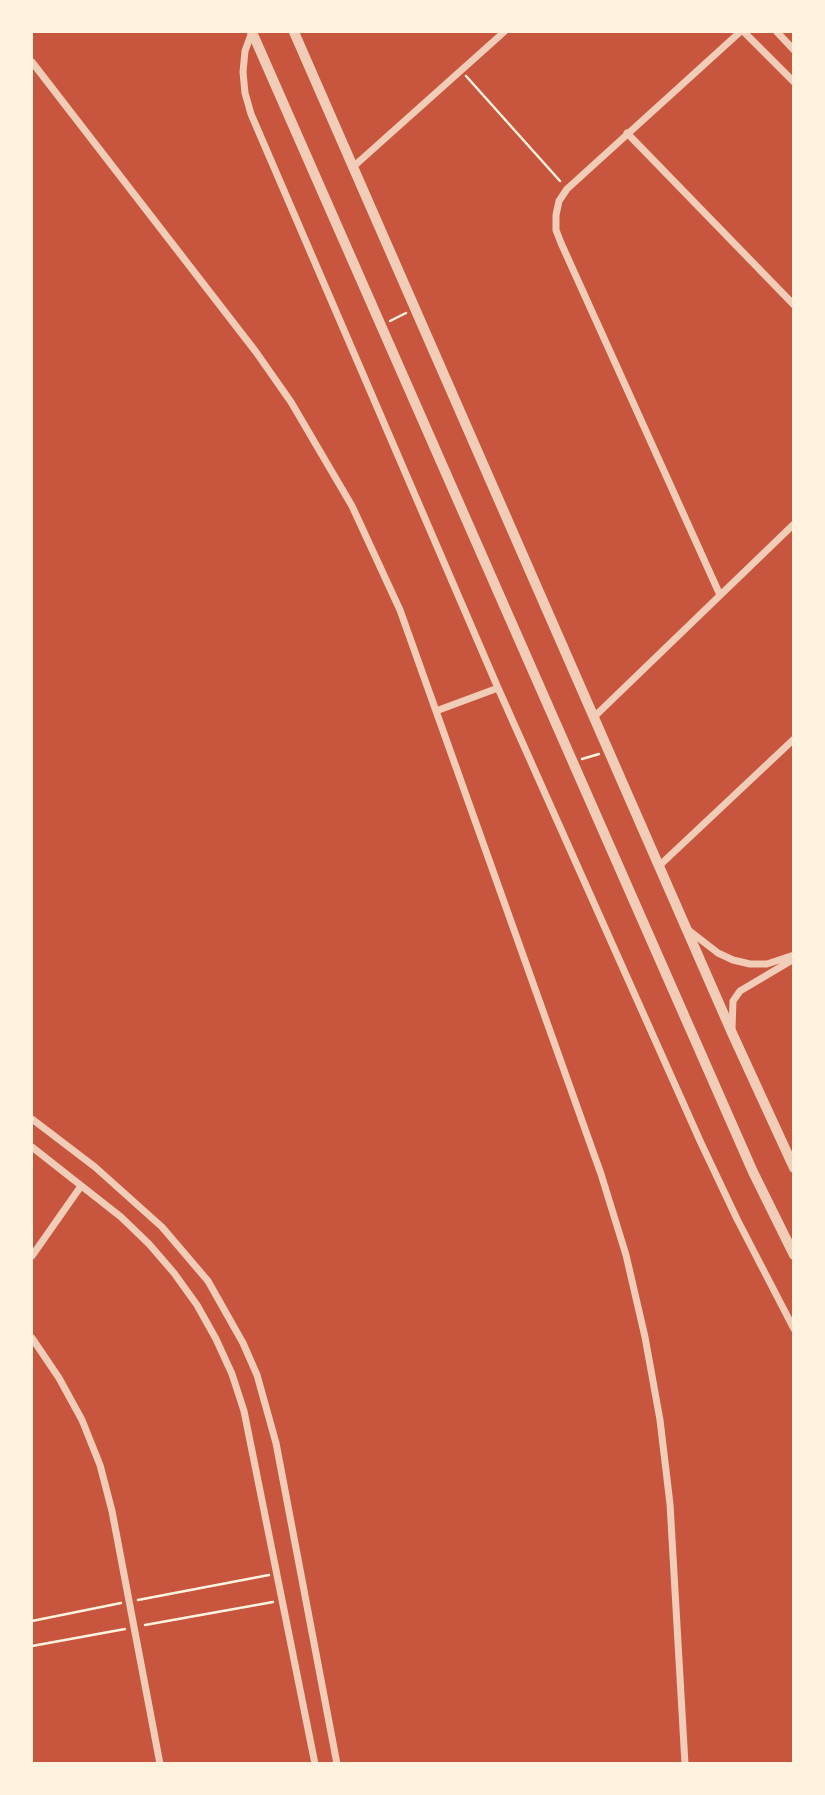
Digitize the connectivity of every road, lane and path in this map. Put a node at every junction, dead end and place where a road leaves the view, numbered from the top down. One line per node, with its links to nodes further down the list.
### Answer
1 (252, 32): 15 (street); 18 (street)
2 (294, 32): 11 (street)
3 (504, 32): 8 (street)
4 (742, 32): 9 (street); 10 (street)
5 (777, 32): 6 (street)
6 (793, 50)
7 (32, 62): 19 (street)
8 (461, 70): 11 (street); 12 (path)
9 (793, 82)
10 (627, 133): 12 (street); 13 (street)
11 (353, 167): 14 (street)
12 (567, 189): 17 (street)
13 (793, 305)
14 (416, 309): 15 (path); 20 (street)
15 (379, 326): 23 (street)
16 (793, 524): 17 (street)
17 (720, 595): 20 (street)
18 (499, 688): 19 (street); 34 (street)
19 (436, 710): 45 (street)
20 (594, 717): 22 (street)
21 (793, 738): 24 (street)
22 (609, 751): 23 (path); 24 (street)
23 (572, 762): 32 (street)
24 (659, 866): 25 (street)
25 (687, 929): 26 (street); 27 (street)
26 (793, 957): 27 (street)
27 (732, 1033): 30 (street)
28 (32, 1119): 44 (street)
29 (32, 1147): 31 (street)
30 (793, 1168)
31 (81, 1186): 33 (street); 36 (street)
32 (792, 1251)
33 (32, 1256)
34 (793, 1329)
35 (32, 1338): 38 (street)
36 (277, 1573): 37 (street); 38 (path)
37 (282, 1600): 40 (path); 43 (street)
38 (129, 1602): 39 (path); 40 (street)
39 (32, 1621)
40 (134, 1627): 41 (path); 42 (street)
41 (32, 1646)
42 (160, 1763)
43 (315, 1763)
44 (337, 1763)
45 (685, 1763)

